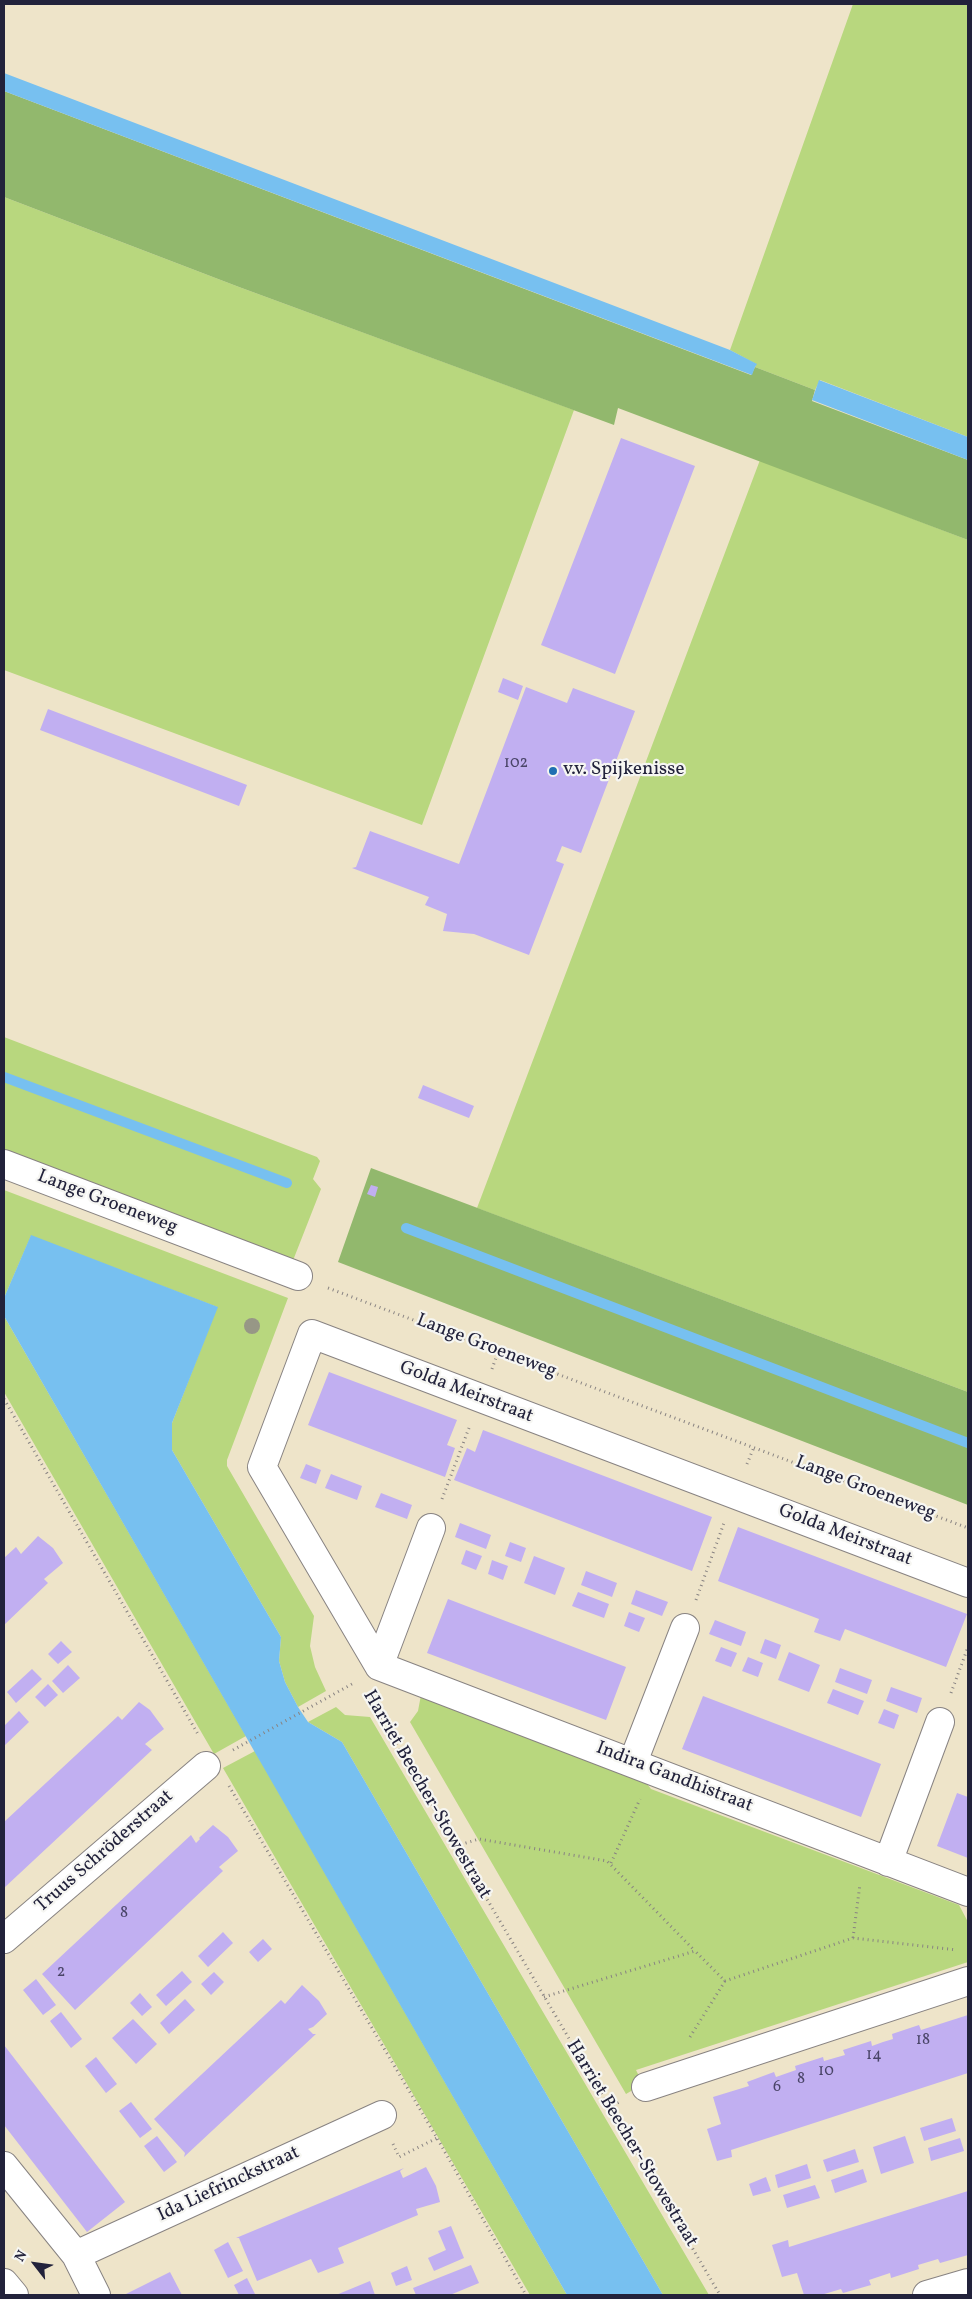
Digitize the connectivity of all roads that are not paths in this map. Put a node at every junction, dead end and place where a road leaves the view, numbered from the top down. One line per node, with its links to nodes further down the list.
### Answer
1 (4, 1164): 2 (street, Lange Groeneweg)
2 (298, 1276)
3 (431, 1528): 6 (street)
4 (968, 1583): 6 (street, Golda Meirstraat)
5 (685, 1628): 9 (street)
6 (369, 1673): 9 (street, Indira Gandhistraat)
7 (940, 1722): 10 (street)
8 (211, 1762): 12 (street, Truus Schröderstraat)
9 (643, 1766): 10 (street, Indira Gandhistraat)
10 (876, 1857): 11 (street, Indira Gandhistraat)
11 (968, 1892)
12 (4, 1939)
13 (968, 1982): 14 (street)
14 (646, 2088)
15 (382, 2115): 17 (street, Ida Liefrinckstraat)
16 (4, 2166): 17 (street)
17 (76, 2256): 21 (street)
18 (4, 2283): 20 (street)
19 (968, 2283): 22 (street)
20 (14, 2295)
21 (96, 2295)
22 (926, 2295)

